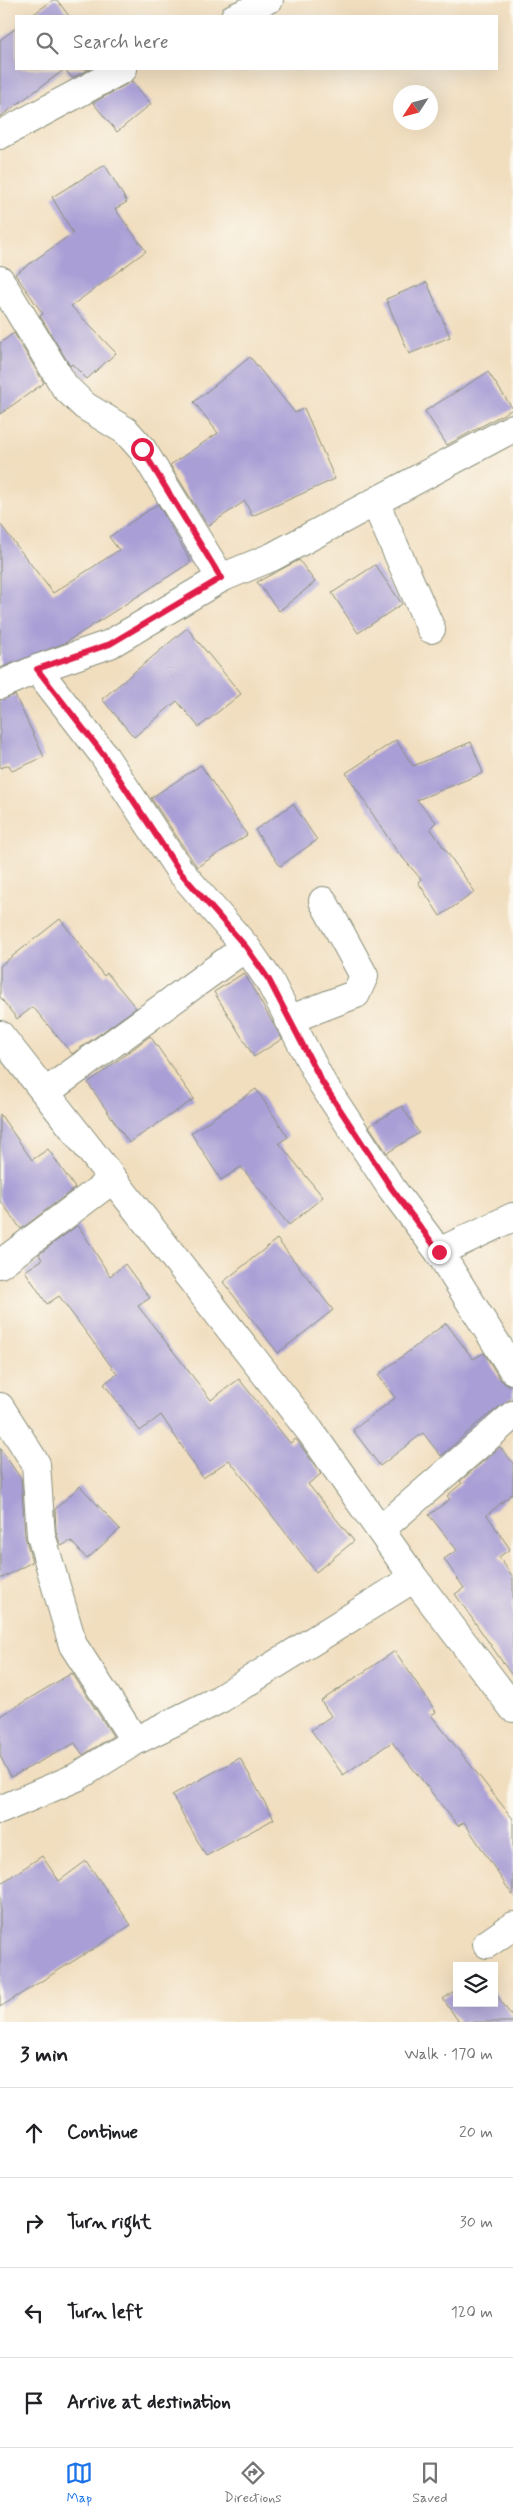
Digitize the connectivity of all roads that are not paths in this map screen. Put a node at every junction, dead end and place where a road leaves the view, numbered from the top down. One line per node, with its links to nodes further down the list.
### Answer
1 (271, 0): 2 (lane)
2 (235, 15)
3 (121, 70): 4 (street)
4 (0, 135)
5 (0, 280): 8 (street)
6 (513, 428): 7 (street)
7 (375, 502): 8 (street); 9 (street)
8 (221, 578): 10 (street)
9 (431, 629)
10 (37, 669): 11 (street); 13 (street)
11 (0, 685)
12 (323, 900): 14 (street)
13 (246, 947): 14 (street); 16 (street)
14 (288, 1020): 19 (street)
15 (0, 1035): 16 (street)
16 (46, 1092): 17 (street)
17 (113, 1179): 20 (street); 24 (street)
18 (513, 1217): 19 (street)
19 (439, 1252): 21 (street)
20 (0, 1264)
21 (513, 1370)
22 (0, 1408): 27 (street)
23 (513, 1415): 24 (street)
24 (380, 1530): 25 (street)
25 (414, 1578): 26 (street); 27 (street)
26 (513, 1708)
27 (135, 1741): 28 (street)
28 (0, 1810)
29 (513, 1926): 30 (street)
30 (487, 1944)

